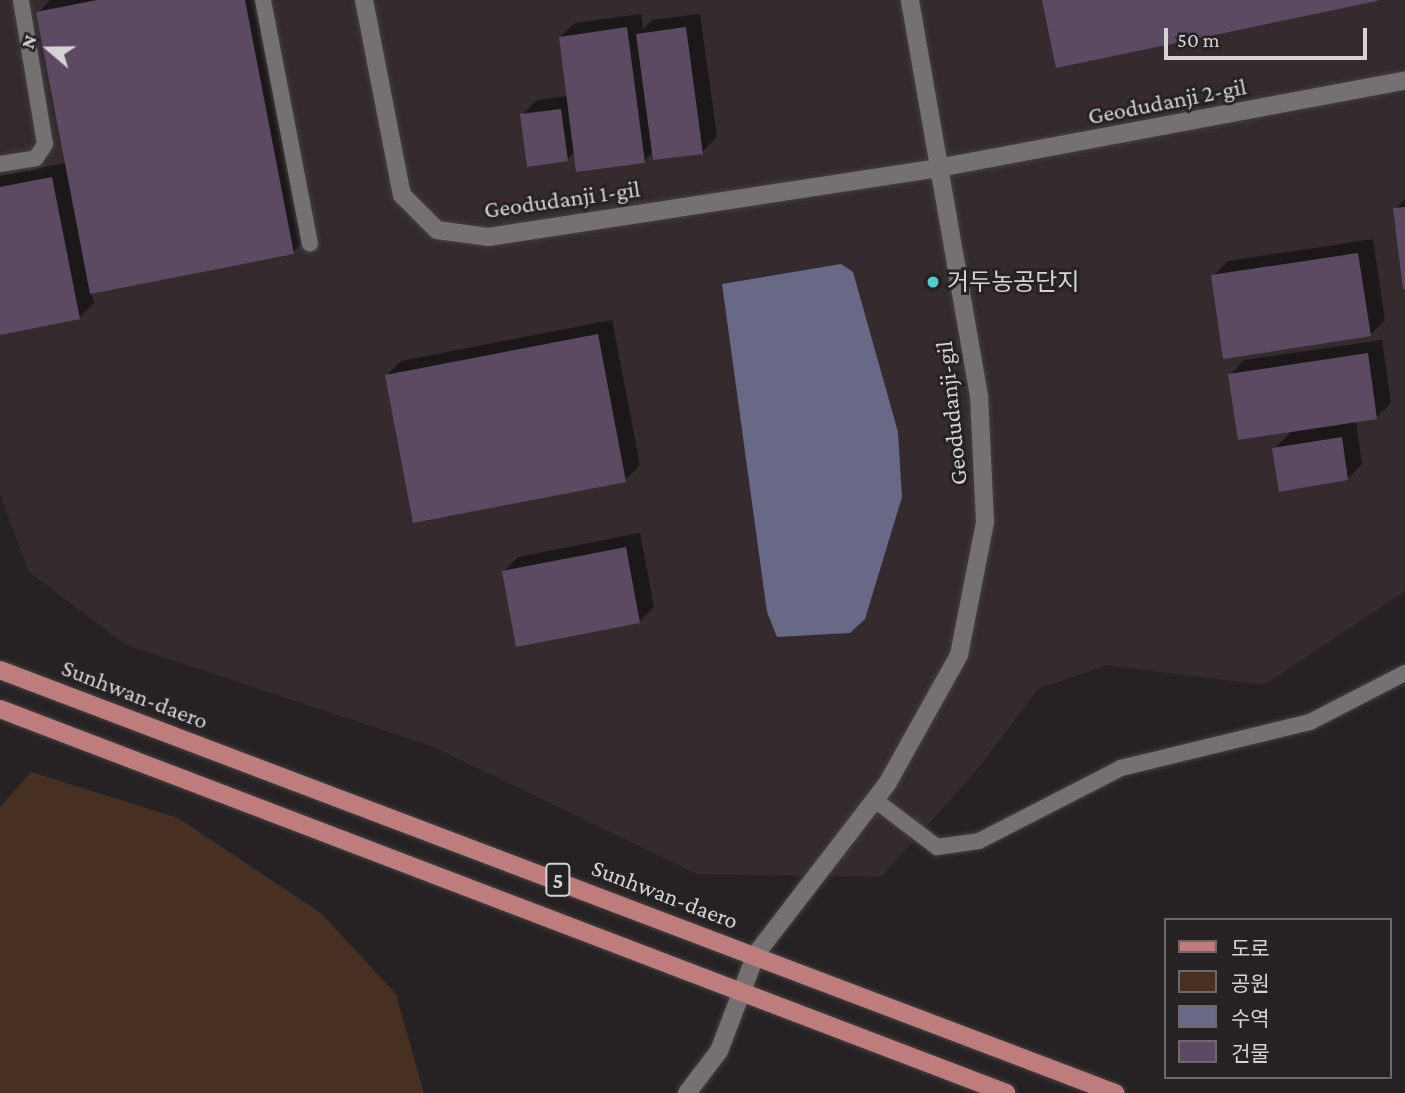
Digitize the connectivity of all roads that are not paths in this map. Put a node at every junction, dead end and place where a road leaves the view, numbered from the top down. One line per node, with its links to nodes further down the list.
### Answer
1 (21, 0): 6 (lane)
2 (263, 0): 8 (lane)
3 (365, 0): 7 (street, Geodudanji 1-gil)
4 (910, 0): 7 (street, Geodudanji-gil)
5 (1405, 81): 7 (street, Geodudanji 2-gil)
6 (0, 164)
7 (938, 168): 12 (street, Geodudanji-gil)
8 (310, 243)
9 (0, 670): 13 (main road, Sunhwan-daero / 5)
10 (1405, 673): 12 (lane)
11 (0, 709): 14 (main road, 5)
12 (875, 800): 13 (street, Geodudanji-gil)
13 (756, 954): 14 (street, Geodudanji-gil); 17 (main road, Sunhwan-daero / 5)
14 (738, 992): 15 (street, Geodudanji-gil); 16 (main road, 5)
15 (687, 1093)
16 (1006, 1093)
17 (1115, 1093)

